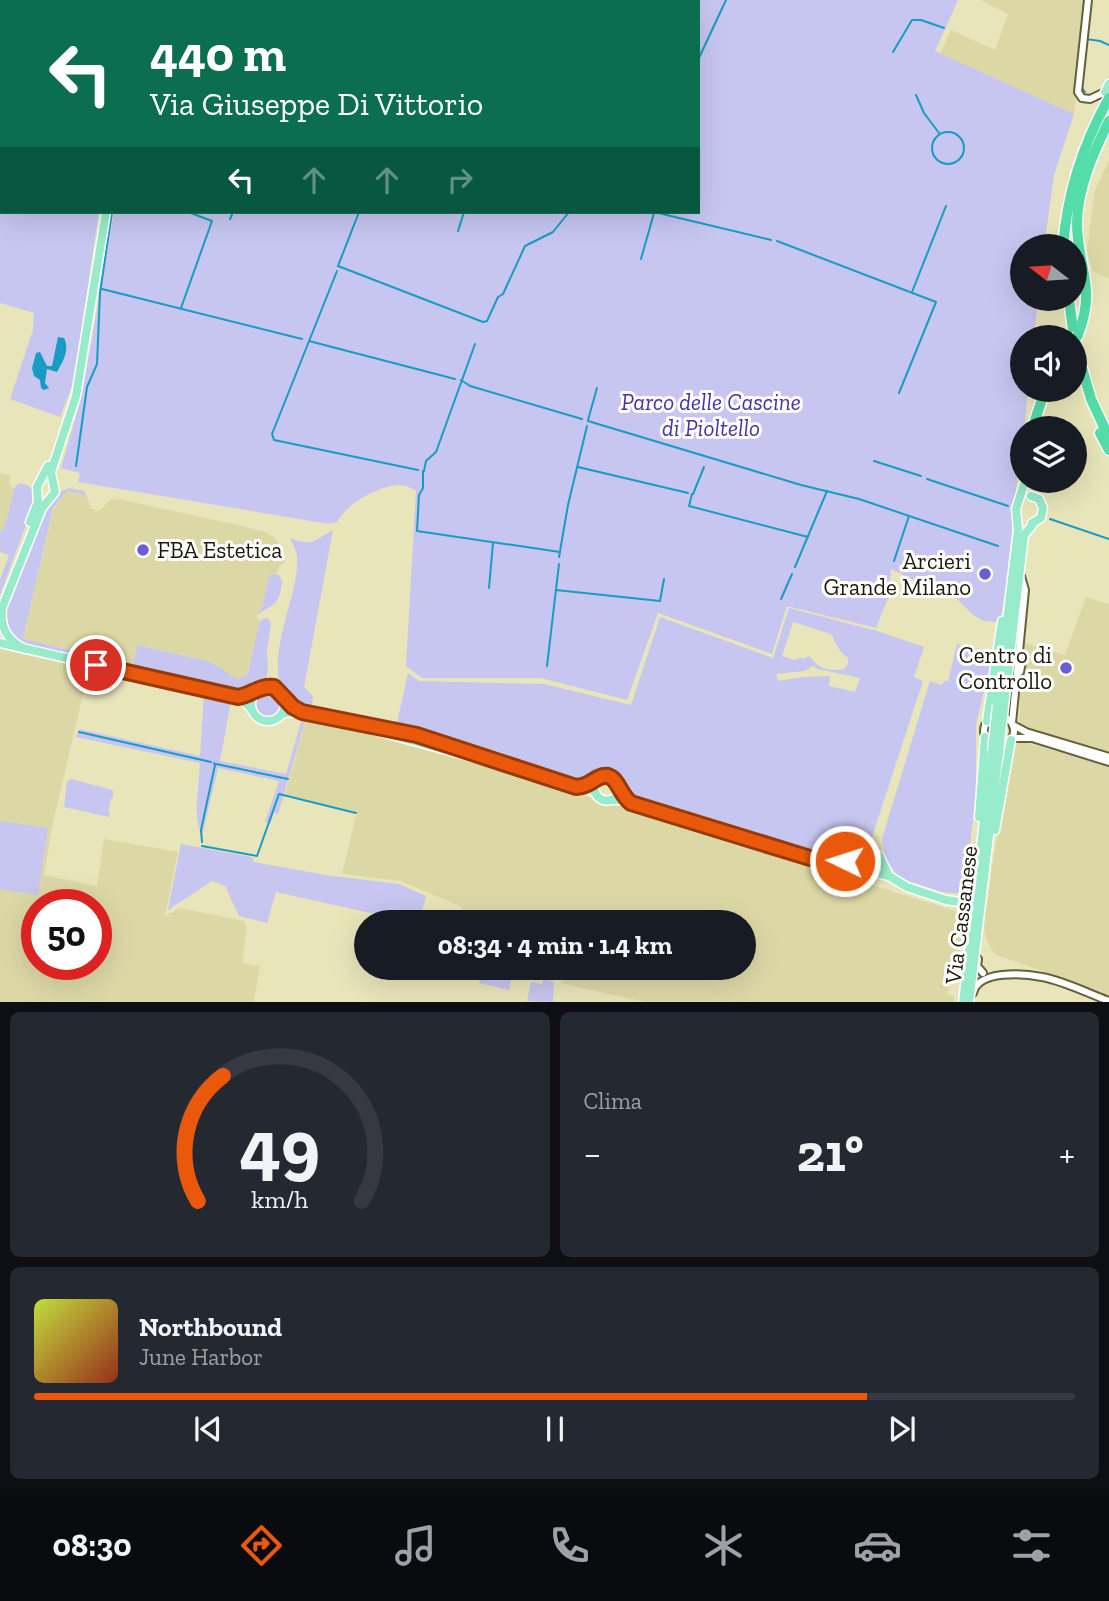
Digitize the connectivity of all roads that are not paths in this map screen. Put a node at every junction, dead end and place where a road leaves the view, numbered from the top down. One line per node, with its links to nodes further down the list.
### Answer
1 (1088, 0): 2 (street)
2 (1105, 92): 6 (highway)
3 (1109, 113): 7 (highway)
4 (1109, 121): 8 (highway)
5 (106, 214): 9 (main road)
6 (1065, 234)
7 (1072, 234)
8 (1080, 325)
9 (77, 384): 14 (main road); 15 (main road)
10 (1087, 385): 12 (highway)
11 (1086, 402): 13 (highway)
12 (1109, 438)
13 (1109, 450)
14 (40, 482): 15 (main road); 16 (main road)
15 (52, 482): 19 (main road)
16 (37, 493): 19 (main road); 21 (main road)
17 (1022, 493): 20 (main road)
18 (1031, 493): 29 (main road)
19 (50, 498): 22 (main road)
20 (1011, 587): 29 (main road); 33 (main road)
21 (0, 601)
22 (3, 628): 23 (main road); 24 (main road)
23 (0, 643): 24 (main road)
24 (25, 649): 27 (main road)
25 (1023, 657): 29 (street)
26 (254, 693): 27 (main road); 28 (main road); 30 (main road)
27 (238, 697): 30 (main road)
28 (285, 699): 31 (main road); 32 (main road)
29 (1005, 705): 34 (street); 37 (main road, bridge)
30 (251, 708): 32 (main road)
31 (302, 712): 32 (main road); 41 (main road)
32 (283, 713)
33 (987, 721): 34 (street); 35 (street)
34 (1013, 724): 36 (street); 38 (street)
35 (985, 737): 36 (street); 49 (main road)
36 (1012, 739): 39 (street); 47 (main road)
37 (996, 752): 47 (main road, Via Cassanese); 52 (main road, Via Cassanese)
38 (1109, 757)
39 (1109, 762)
40 (596, 781): 41 (main road); 42 (main road); 43 (main road)
41 (576, 787): 43 (main road)
42 (619, 788): 44 (main road); 45 (main road)
43 (595, 792): 44 (main road)
44 (611, 800): 45 (main road)
45 (631, 803): 48 (main road)
46 (862, 856): 48 (main road); 50 (main road); 51 (main road)
47 (987, 856): 55 (main road, Via Cassanese)
48 (845, 861): 51 (main road)
49 (975, 863): 52 (main road); 56 (main road)
50 (882, 865): 53 (main road); 54 (main road)
51 (860, 868): 53 (main road)
52 (978, 872): 56 (main road, Via Cassanese)
53 (876, 873): 54 (main road)
54 (889, 876): 56 (main road)
55 (982, 902): 56 (main road); 57 (main road, Via Cassanese)
56 (970, 909): 57 (main road); 59 (main road, Via Cassanese)
57 (978, 936): 58 (street); 59 (main road, Via Cassanese)
58 (982, 976): 59 (street); 60 (street); 62 (street)
59 (969, 977): 61 (main road, Via Cassanese); 63 (main road, Via Cassanese)
60 (1109, 1000)
61 (963, 1002)
62 (971, 1002)
63 (971, 1002)

